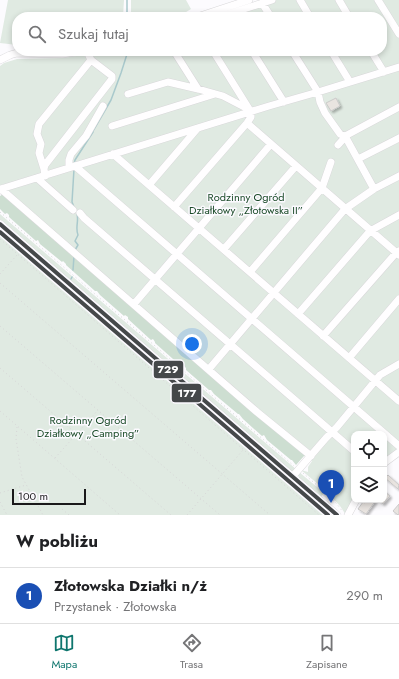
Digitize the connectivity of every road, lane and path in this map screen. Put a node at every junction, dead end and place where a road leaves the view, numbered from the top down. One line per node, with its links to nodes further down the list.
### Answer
1 (249, 0): 7 (street)
2 (272, 0): 6 (street)
3 (300, 0): 10 (street)
4 (338, 0): 11 (street)
5 (378, 0): 12 (street)
6 (262, 3): 8 (street); 9 (street)
7 (212, 12)
8 (237, 12)
9 (268, 12)
10 (307, 12)
11 (346, 12)
12 (385, 12)
13 (387, 15): 14 (street)
14 (399, 34)
15 (12, 55): 23 (street)
16 (90, 56): 47 (street); 47 (street)
17 (177, 56): 27 (street)
18 (216, 56): 34 (street)
19 (255, 56): 31 (street)
20 (295, 56): 28 (street)
21 (334, 56): 26 (street)
22 (373, 56): 25 (street)
23 (0, 60)
24 (399, 67): 25 (street)
25 (384, 72): 26 (street)
26 (350, 82): 28 (street)
27 (198, 88): 29 (street); 30 (street)
28 (318, 92): 31 (street); 38 (street)
29 (128, 94)
30 (216, 94): 34 (street); 36 (street)
31 (284, 102): 34 (street)
32 (103, 106): 45 (street)
33 (399, 107): 38 (street)
34 (251, 112): 35 (street); 37 (street)
35 (247, 123): 40 (street); 53 (street)
36 (112, 126)
37 (197, 128): 42 (street); 49 (street)
38 (345, 136): 41 (street); 43 (street)
39 (399, 138): 43 (street)
40 (271, 144): 46 (street); 58 (street)
41 (338, 145)
42 (113, 154): 45 (street); 49 (street)
43 (358, 159): 51 (street)
44 (331, 162): 50 (street)
45 (72, 166): 47 (street); 64 (street)
46 (296, 166): 50 (street); 61 (street)
47 (42, 174): 52 (street); 67 (street)
48 (399, 176): 51 (street)
49 (149, 185): 53 (street)
50 (322, 188): 54 (street); 65 (street)
51 (374, 189): 54 (street)
52 (0, 190): 71 (street)
53 (174, 207): 58 (street)
54 (345, 209): 59 (street); 69 (street)
55 (0, 212): 96 (path)
56 (399, 215): 59 (street)
57 (0, 224): 99 (street)
58 (199, 228): 61 (street); 64 (street)
59 (370, 230): 62 (street); 72 (street)
60 (0, 240): 63 (path)
61 (224, 249): 65 (street)
62 (398, 253): 75 (street)
63 (17, 254): 66 (path); 90 (path)
64 (177, 254): 67 (street); 73 (street)
65 (250, 272): 69 (street)
66 (0, 274)
67 (155, 280): 71 (street); 76 (street)
68 (0, 283): 98 (path)
69 (273, 293): 72 (street); 73 (street)
70 (399, 299): 77 (street)
71 (134, 304): 80 (street)
72 (298, 314): 75 (street)
73 (251, 318): 76 (street); 83 (street)
74 (0, 326): 84 (path)
75 (324, 336): 77 (street)
76 (230, 343): 80 (street); 87 (street)
77 (349, 358): 81 (street)
78 (399, 364): 81 (street)
79 (0, 368): 88 (path)
80 (209, 369): 93 (street)
81 (376, 381): 82 (street); 83 (street)
82 (399, 401)
83 (354, 407): 87 (street); 89 (street)
84 (98, 410): 88 (path); 102 (path)
85 (0, 411): 86 (path)
86 (17, 426): 94 (path); 100 (path)
87 (331, 432): 91 (street); 93 (street)
88 (77, 434): 94 (path); 110 (path)
89 (399, 446)
90 (243, 449): 98 (path); 114 (path)
91 (351, 449)
92 (399, 452): 95 (street)
93 (310, 457): 99 (street)
94 (54, 458): 109 (path)
95 (387, 461)
96 (298, 469)
97 (300, 471): 116 (path)
98 (222, 474): 102 (path); 113 (path)
99 (293, 476): 115 (street)
100 (26, 485): 101 (path); 107 (path)
101 (0, 493)
102 (201, 499): 111 (path); 112 (path)
103 (0, 502): 106 (path)
104 (354, 503): 117 (street)
105 (62, 508): 108 (path)
106 (7, 515)
107 (43, 515)
108 (69, 515)
109 (120, 515)
110 (171, 515)
111 (187, 515)
112 (220, 515)
113 (270, 515)
114 (319, 515)
115 (337, 515)
116 (344, 515)
117 (348, 515)

